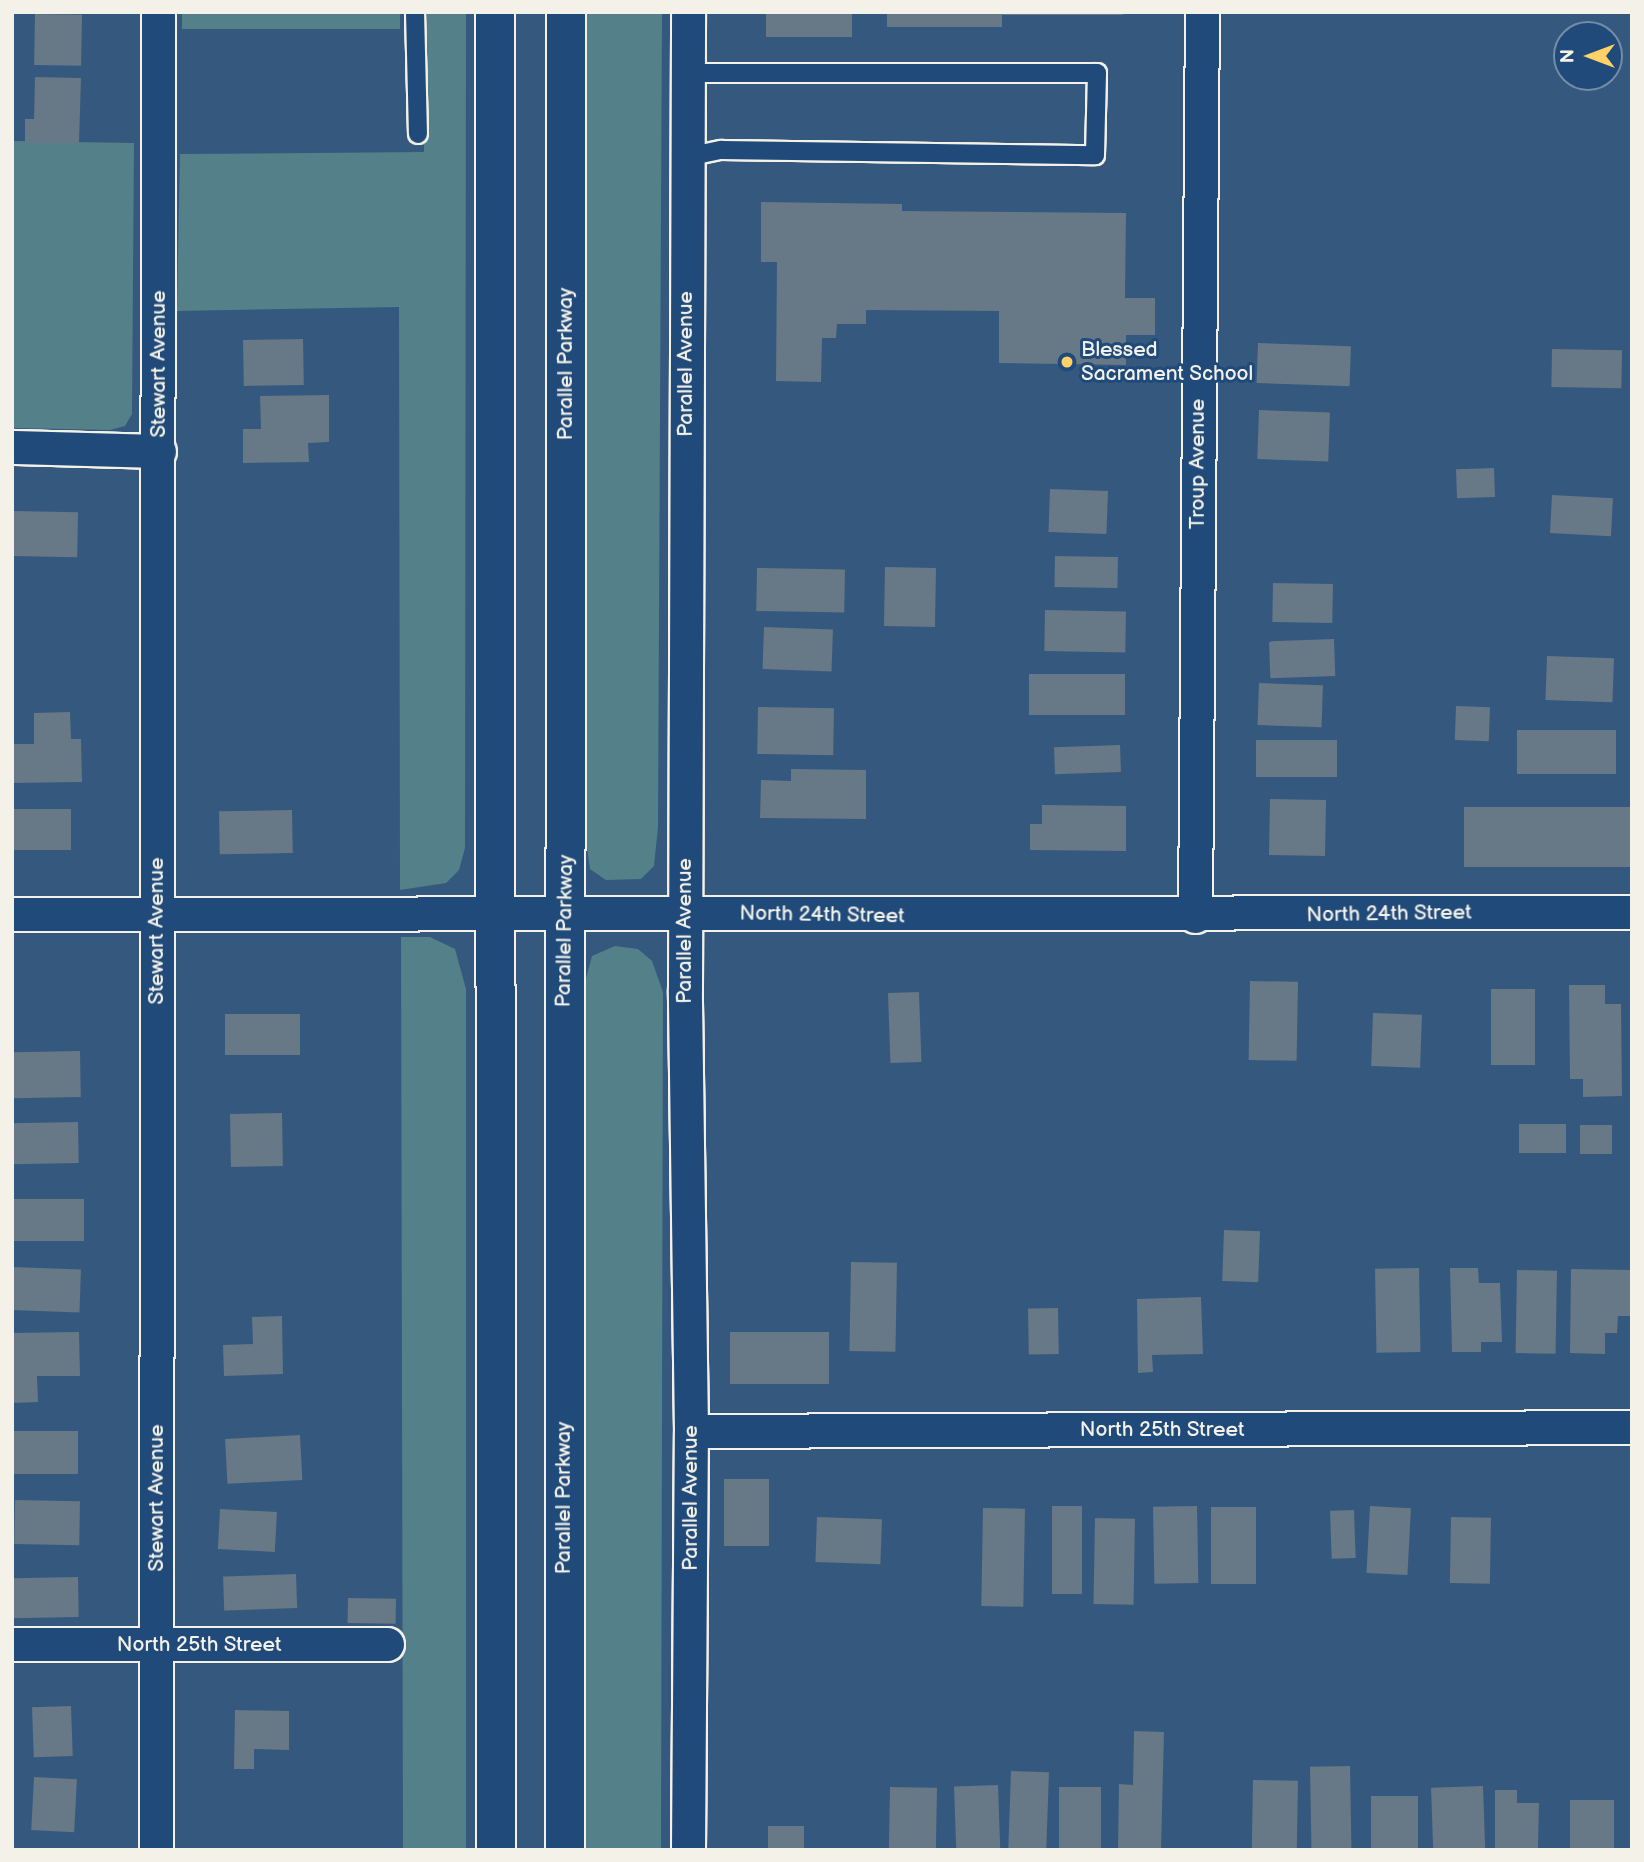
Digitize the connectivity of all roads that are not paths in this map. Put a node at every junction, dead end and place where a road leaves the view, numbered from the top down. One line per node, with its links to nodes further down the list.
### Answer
1 (158, 12): 11 (street, Stewart Avenue)
2 (415, 12): 8 (lane)
3 (495, 12): 13 (main road)
4 (566, 12): 14 (main road, Parallel Parkway)
5 (688, 12): 7 (street, Parallel Avenue)
6 (1202, 12): 18 (street, Troup Avenue)
7 (687, 73): 9 (street, Parallel Avenue); 9 (lane)
8 (418, 134)
9 (687, 157): 16 (street, Parallel Avenue)
10 (12, 447): 11 (street)
11 (159, 451): 17 (street, Stewart Avenue)
12 (1632, 912): 18 (street, North 24th Street)
13 (495, 913): 14 (street, North 24th Street); 17 (street, North 24th Street); 25 (main road)
14 (563, 913): 16 (street, North 24th Street); 26 (main road, Parallel Parkway)
15 (12, 914): 17 (street, North 24th Street)
16 (686, 914): 18 (street, North 24th Street); 20 (street, Parallel Avenue)
17 (157, 915): 23 (street, Stewart Avenue)
18 (1195, 916)
19 (1632, 1427): 20 (street, North 25th Street)
20 (691, 1431): 27 (street, Parallel Avenue)
21 (12, 1644): 23 (street, North 25th Street)
22 (387, 1644): 23 (street, North 25th Street)
23 (157, 1645): 24 (street, Stewart Avenue)
24 (156, 1850)
25 (496, 1850)
26 (565, 1850)
27 (688, 1850)

